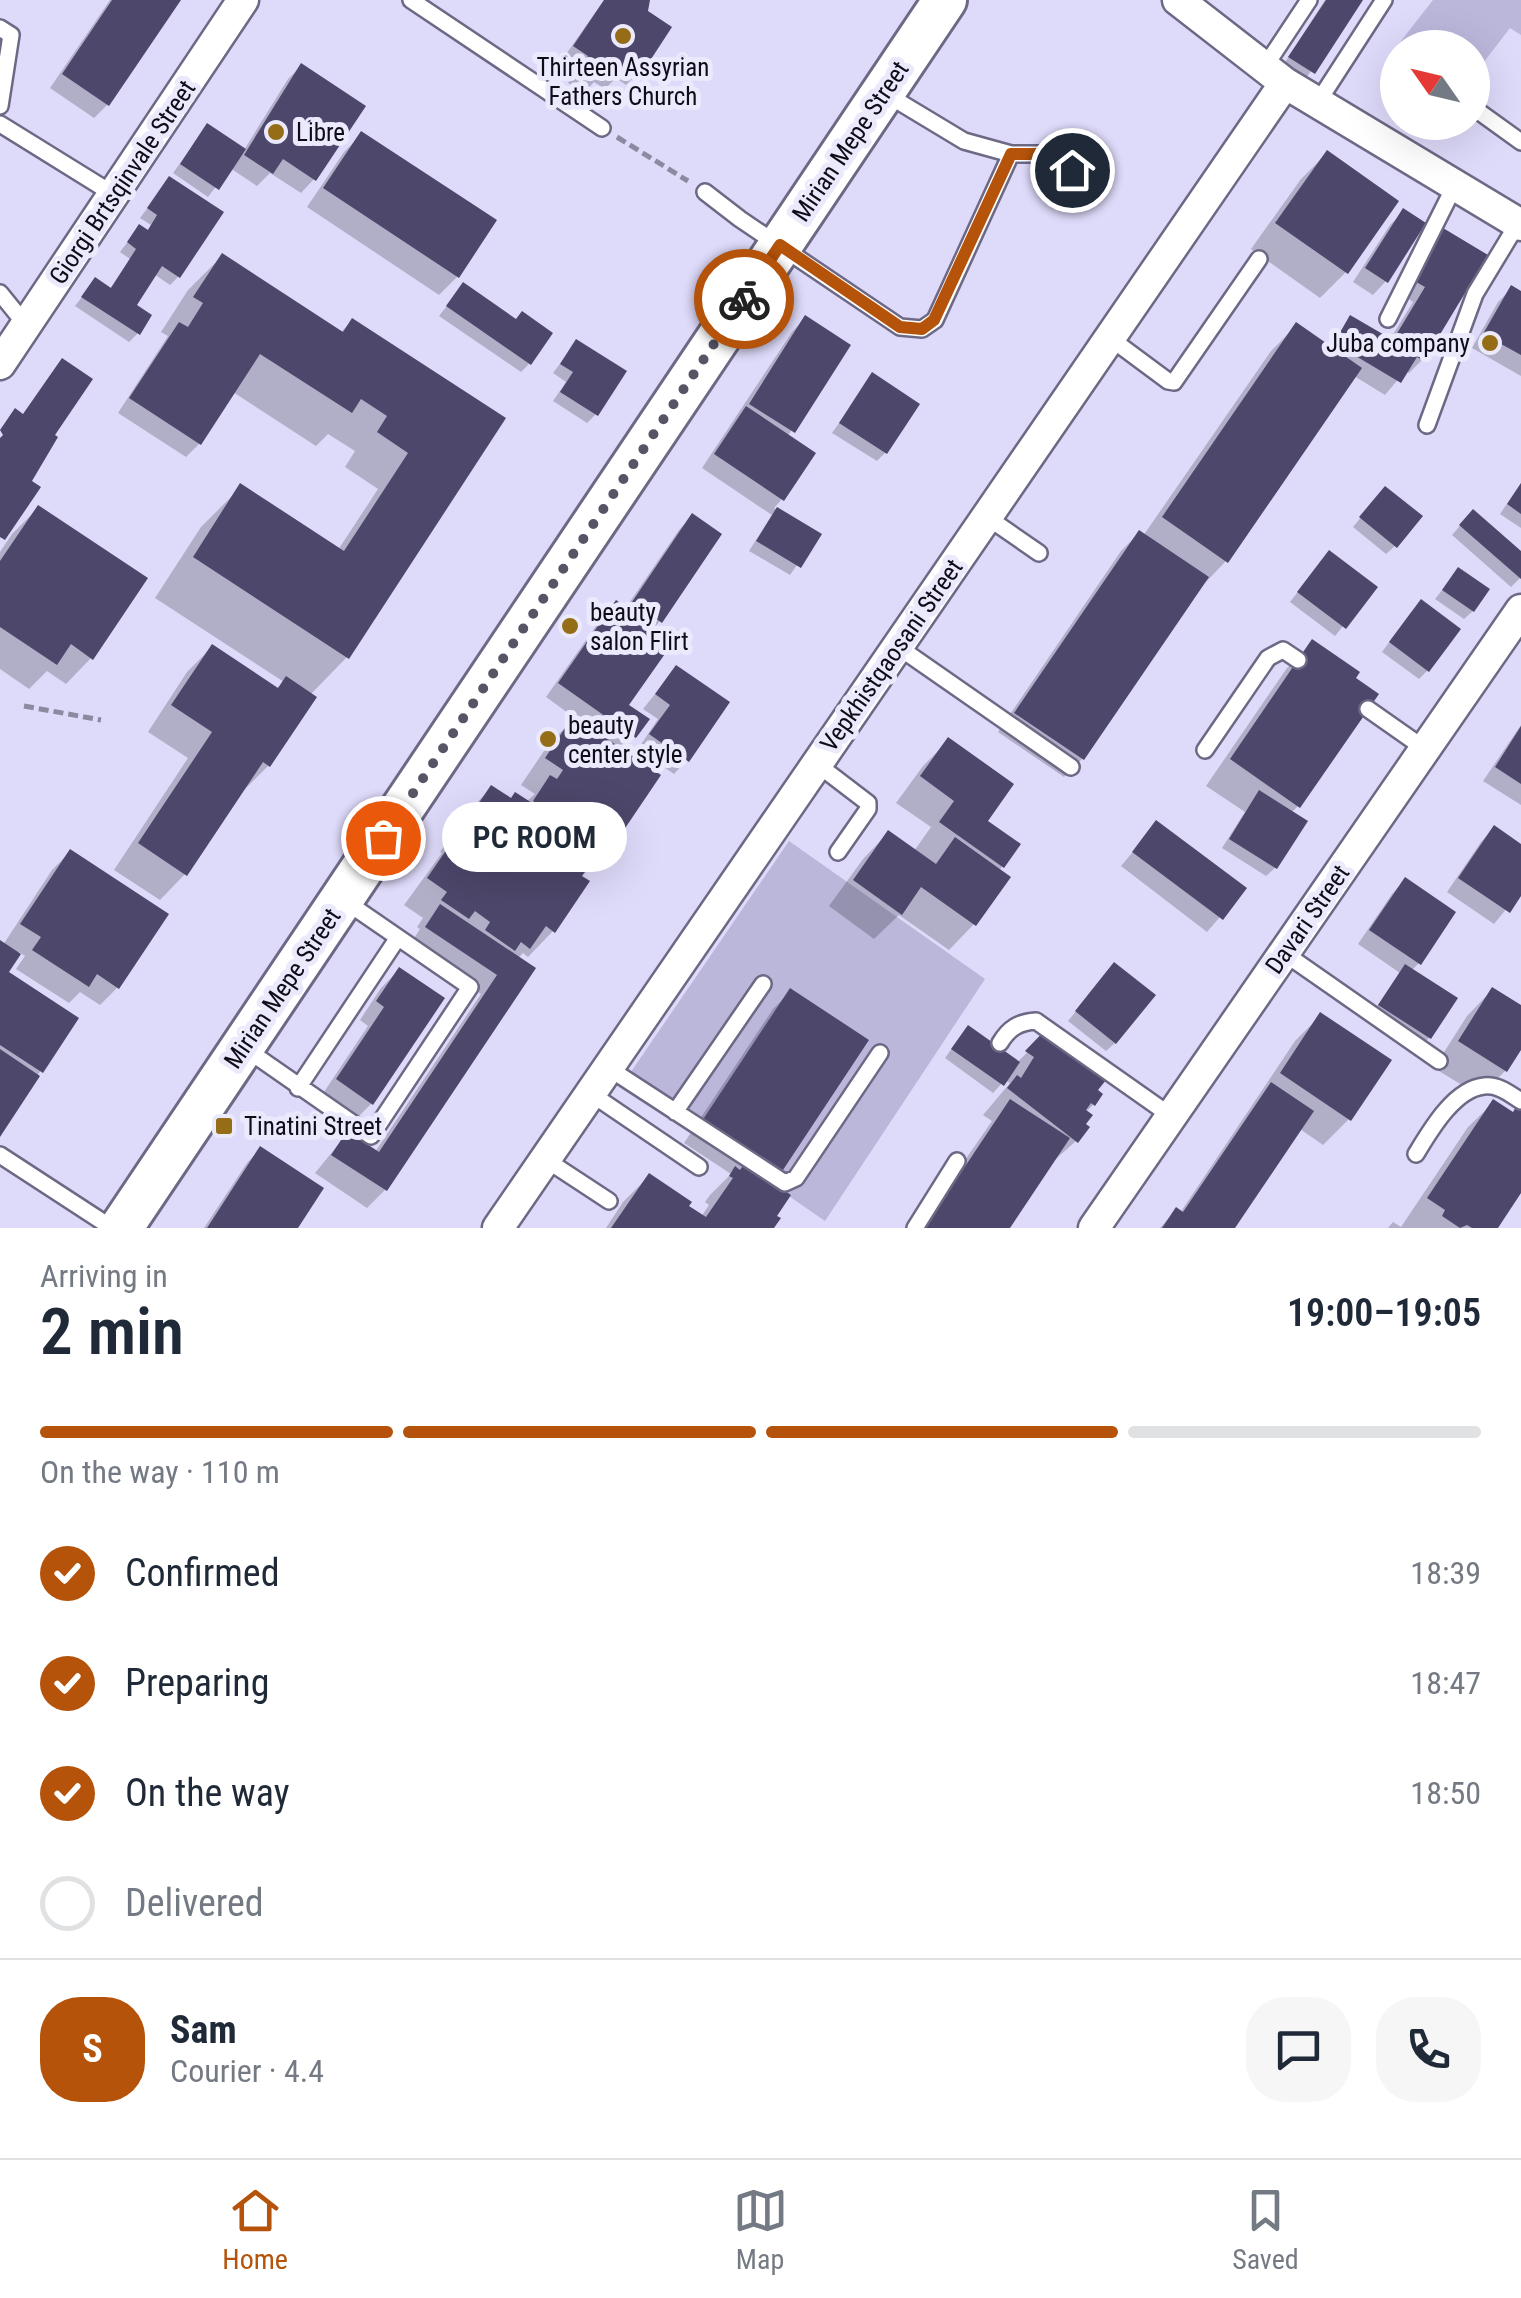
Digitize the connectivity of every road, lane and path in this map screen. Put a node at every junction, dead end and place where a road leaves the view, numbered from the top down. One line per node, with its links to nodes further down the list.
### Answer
1 (411, 0): 14 (lane)
2 (945, 0): 9 (main road, Mirian Mepe Street)
3 (1178, 0): 8 (street)
4 (1309, 0): 8 (lane)
5 (1384, 0): 10 (lane)
6 (234, 3): 20 (street, Giorgi Brtsqinvale Street)
7 (0, 28): 11 (lane)
8 (1275, 75): 10 (street); 27 (street, Vepkhistqaosani Street)
9 (882, 92): 16 (lane); 22 (main road, Mirian Mepe Street)
10 (1318, 102): 18 (street)
11 (0, 106)
12 (1490, 120): 15 (lane)
13 (0, 124): 20 (lane)
14 (602, 128): 19 (path)
15 (1521, 142)
16 (1011, 154): 17 (lane); 22 (lane)
17 (1072, 170)
18 (1455, 184): 21 (street); 25 (lane)
19 (705, 192): 22 (lane)
20 (114, 194): 26 (street, Giorgi Brtsqinvale Street)
21 (1520, 222): 29 (lane)
22 (780, 245): 43 (main road, Mirian Mepe Street)
23 (1259, 258): 27 (lane)
24 (0, 293): 26 (lane)
25 (1388, 320)
26 (26, 325): 28 (street, Giorgi Brtsqinvale Street)
27 (1110, 338): 30 (street, Vepkhistqaosani Street)
28 (0, 364)
29 (1427, 425)
30 (987, 516): 31 (lane); 33 (street, Vepkhistqaosani Street)
31 (1039, 553)
32 (1521, 610): 38 (street, Davari Street)
33 (898, 646): 40 (street, Vepkhistqaosani Street); 41 (lane)
34 (1298, 660): 39 (lane)
35 (24, 706): 37 (path)
36 (1368, 709): 38 (lane)
37 (101, 720)
38 (1425, 749): 45 (street, Davari Street)
39 (1205, 750)
40 (817, 764): 42 (lane); 51 (street, Vepkhistqaosani Street)
41 (1071, 767)
42 (838, 852)
43 (342, 899): 44 (lane); 48 (main road, Mirian Mepe Street)
44 (396, 939): 52 (lane); 52 (lane)
45 (1284, 953): 50 (lane); 55 (street, Davari Street)
46 (763, 984): 54 (lane)
47 (1000, 1043): 55 (lane)
48 (242, 1046): 52 (lane); 63 (main road, Mirian Mepe Street)
49 (880, 1053): 54 (lane)
50 (1439, 1061)
51 (599, 1080): 54 (lane); 58 (street, Vepkhistqaosani Street); 60 (lane)
52 (298, 1088)
53 (1521, 1101): 56 (lane)
54 (675, 1112)
55 (1171, 1116): 66 (street, Davari Street)
56 (1416, 1154)
57 (0, 1155): 62 (lane)
58 (545, 1159): 61 (lane); 64 (street, Vepkhistqaosani Street)
59 (957, 1161): 65 (lane)
60 (699, 1168)
61 (609, 1202)
62 (112, 1228)
63 (120, 1228)
64 (498, 1228)
65 (915, 1228)
66 (1094, 1228)

